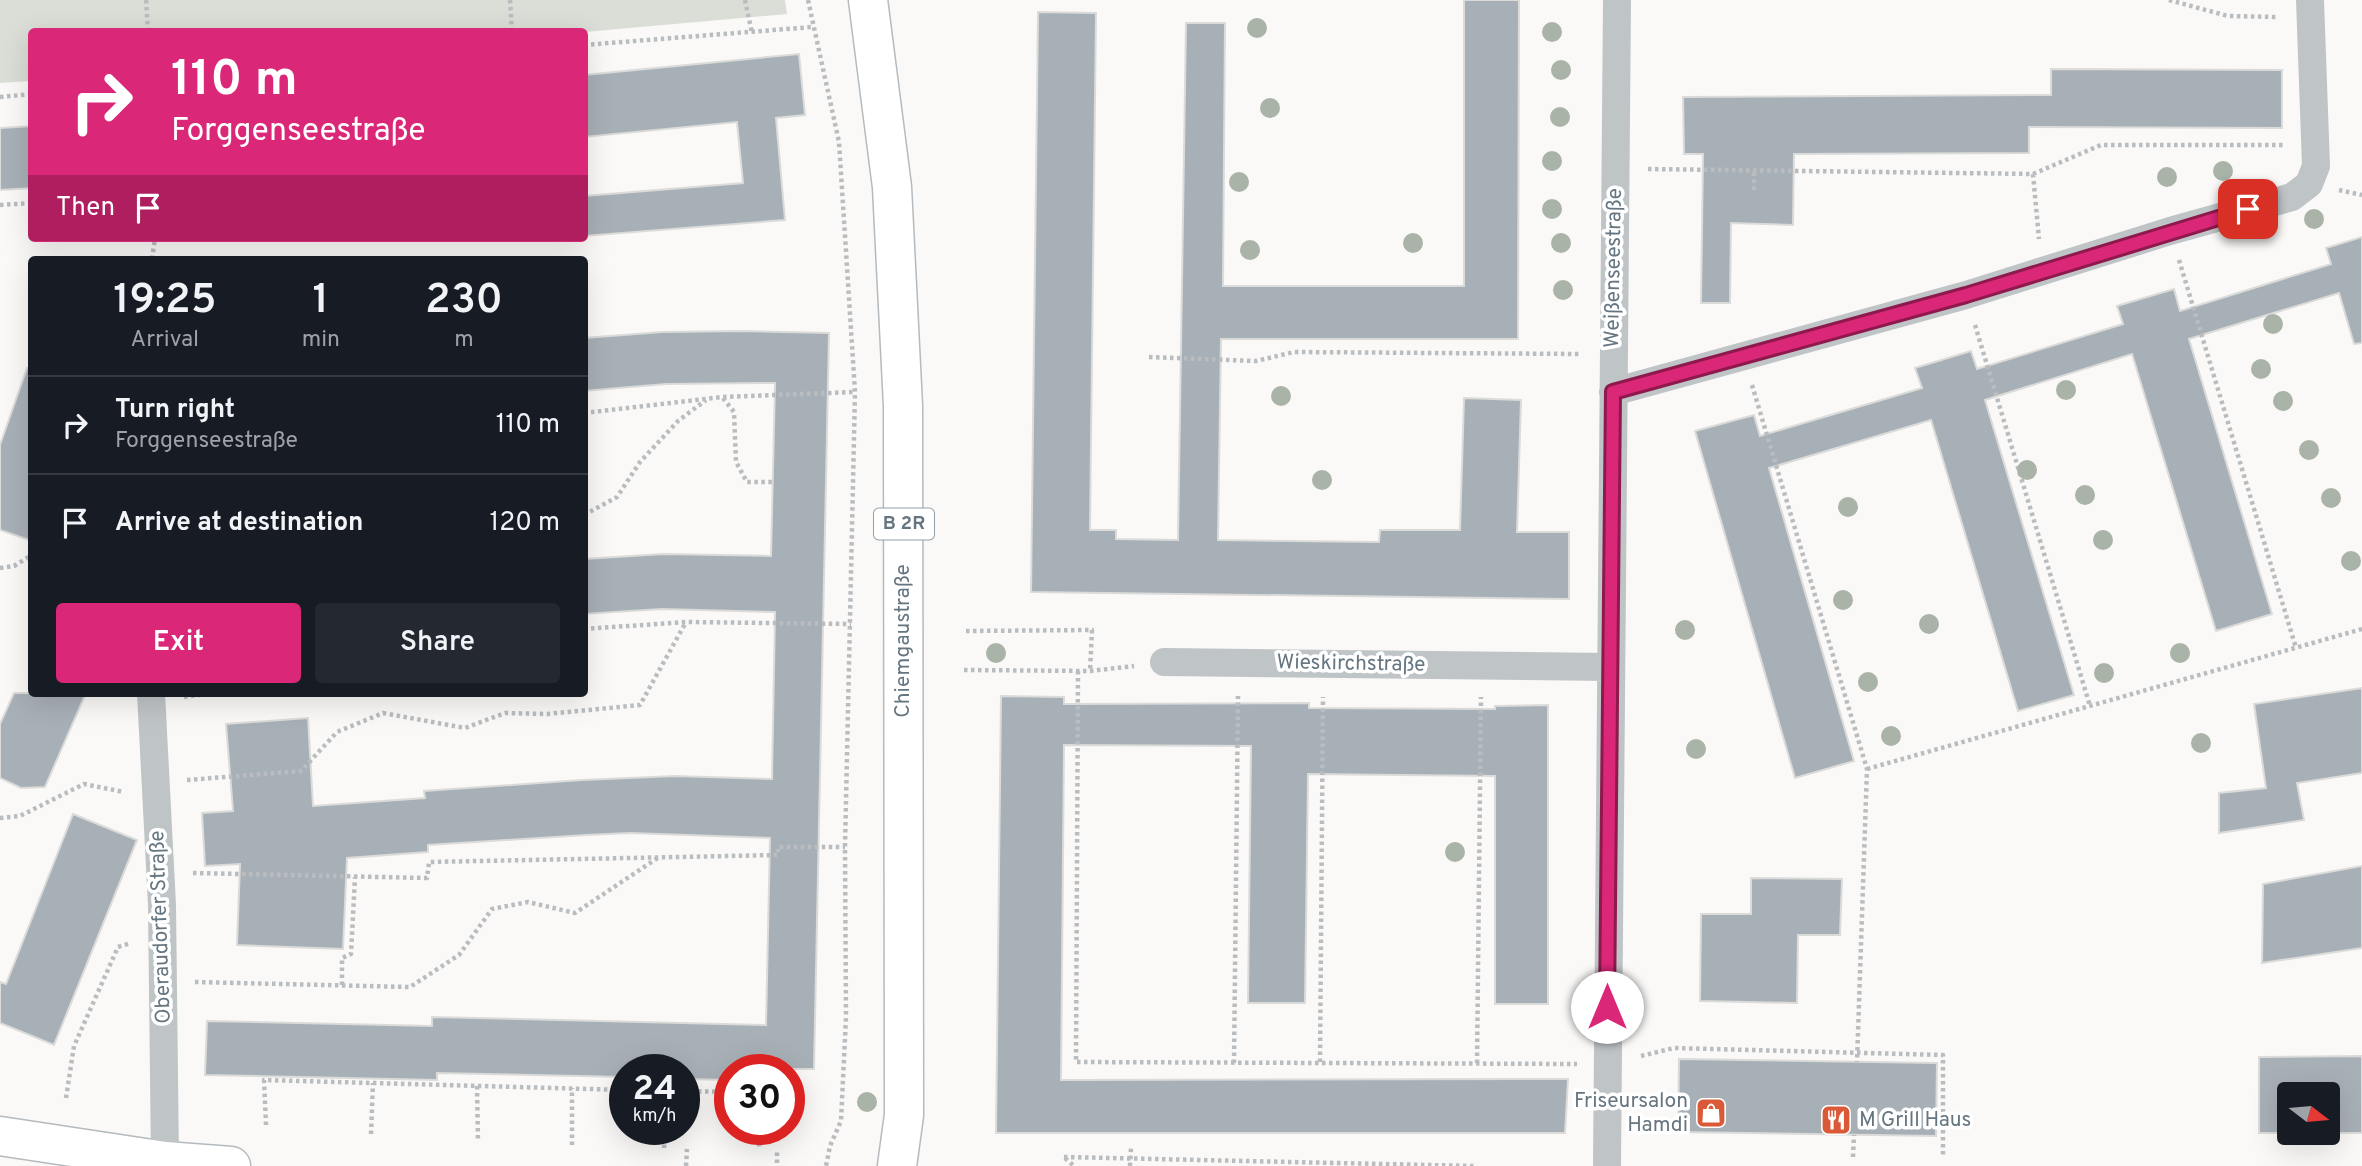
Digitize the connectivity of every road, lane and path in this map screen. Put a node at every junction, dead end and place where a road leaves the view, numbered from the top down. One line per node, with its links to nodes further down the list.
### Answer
1 (146, 0): 10 (path)
2 (510, 0): 11 (path)
3 (745, 0): 12 (path)
4 (808, 0): 9 (path)
5 (867, 0): 75 (main road, Chiemgaustraße / B 2R)
6 (1616, 0): 17 (street, Weißenseestraße)
7 (2169, 0): 8 (path)
8 (2311, 8): 16 (street)
9 (812, 27): 12 (path); 29 (path)
10 (148, 28)
11 (512, 28)
12 (752, 33): 13 (path)
13 (588, 45)
14 (28, 94): 15 (path)
15 (0, 97)
16 (2317, 145): 19 (path); 23 (street)
17 (1615, 169): 18 (path); 26 (street, Weißenseestraße)
18 (1754, 171): 19 (path); 20 (path)
19 (2033, 174): 24 (path)
20 (1754, 190)
21 (28, 203): 22 (path)
22 (0, 205)
23 (2170, 231): 24 (street); 43 (path)
24 (2042, 271): 25 (street)
25 (1966, 295): 28 (street); 53 (path)
26 (1613, 355): 27 (path); 30 (street, Weißenseestraße)
27 (1149, 357)
28 (1744, 358): 30 (street); 54 (path)
29 (855, 392): 31 (path); 39 (path)
30 (1613, 392): 48 (street, Weißenseestraße)
31 (722, 397): 32 (path); 34 (path)
32 (706, 399): 33 (path); 35 (path)
33 (588, 413)
34 (773, 482)
35 (588, 513)
36 (28, 557): 37 (path)
37 (0, 568)
38 (686, 622): 39 (path); 40 (path); 55 (path)
39 (852, 624): 57 (path)
40 (588, 629)
41 (2362, 629): 43 (path)
42 (966, 631): 51 (path)
43 (2296, 648): 53 (path)
44 (1164, 662): 45 (street, Wieskirchstraße); 51 (path)
45 (1238, 663): 46 (street, Wieskirchstraße); 66 (path)
46 (1323, 664): 47 (street, Wieskirchstraße); 67 (path)
47 (1482, 666): 48 (street, Wieskirchstraße); 68 (path)
48 (1611, 667): 69 (street, Weißenseestraße)
49 (964, 670): 50 (path)
50 (1079, 671): 51 (path); 66 (path)
51 (1090, 671)
52 (151, 697): 55 (street, Oberaudorfer Straße)
53 (2090, 706): 54 (path)
54 (1867, 769): 64 (path)
55 (155, 789): 56 (path); 59 (street, Oberaudorfer Straße)
56 (0, 818)
57 (845, 847): 58 (path); 94 (path)
58 (660, 856): 60 (path); 63 (path)
59 (160, 874): 60 (path); 61 (street, Oberaudorfer Straße)
60 (355, 876): 63 (path)
61 (163, 935): 62 (street, Oberaudorfer Straße); 74 (path)
62 (164, 984): 63 (path); 90 (street, Oberaudorfer Straße)
63 (342, 985)
64 (1857, 1053): 65 (path); 69 (path); 88 (path)
65 (1857, 1062)
66 (1234, 1063): 67 (path)
67 (1320, 1063): 68 (path)
68 (1476, 1063): 69 (path)
69 (1607, 1064): 100 (street, Weißenseestraße)
70 (373, 1083): 71 (path); 76 (path); 77 (path)
71 (477, 1086): 72 (path); 80 (path)
72 (572, 1088): 73 (path); 81 (path)
73 (609, 1089)
74 (66, 1098)
75 (904, 1115): 95 (main road, Chiemgaustraße / B 2R); 96 (main road, Chiemgaustraße / B 2R)
76 (266, 1125)
77 (371, 1134)
78 (1854, 1135): 87 (path)
79 (0, 1136): 90 (main road)
80 (478, 1142)
81 (572, 1145)
82 (759, 1145): 85 (path)
83 (1132, 1148): 89 (path)
84 (687, 1149): 93 (path)
85 (759, 1150)
86 (777, 1151): 91 (path)
87 (1853, 1157)
88 (1943, 1157)
89 (1132, 1158): 97 (path); 98 (path); 99 (path)
90 (165, 1161): 92 (main road)
91 (776, 1163)
92 (231, 1166)
93 (686, 1166)
94 (826, 1166)
95 (897, 1166)
96 (922, 1166)
97 (1074, 1166)
98 (1130, 1166)
99 (1474, 1166)
100 (1607, 1166)

